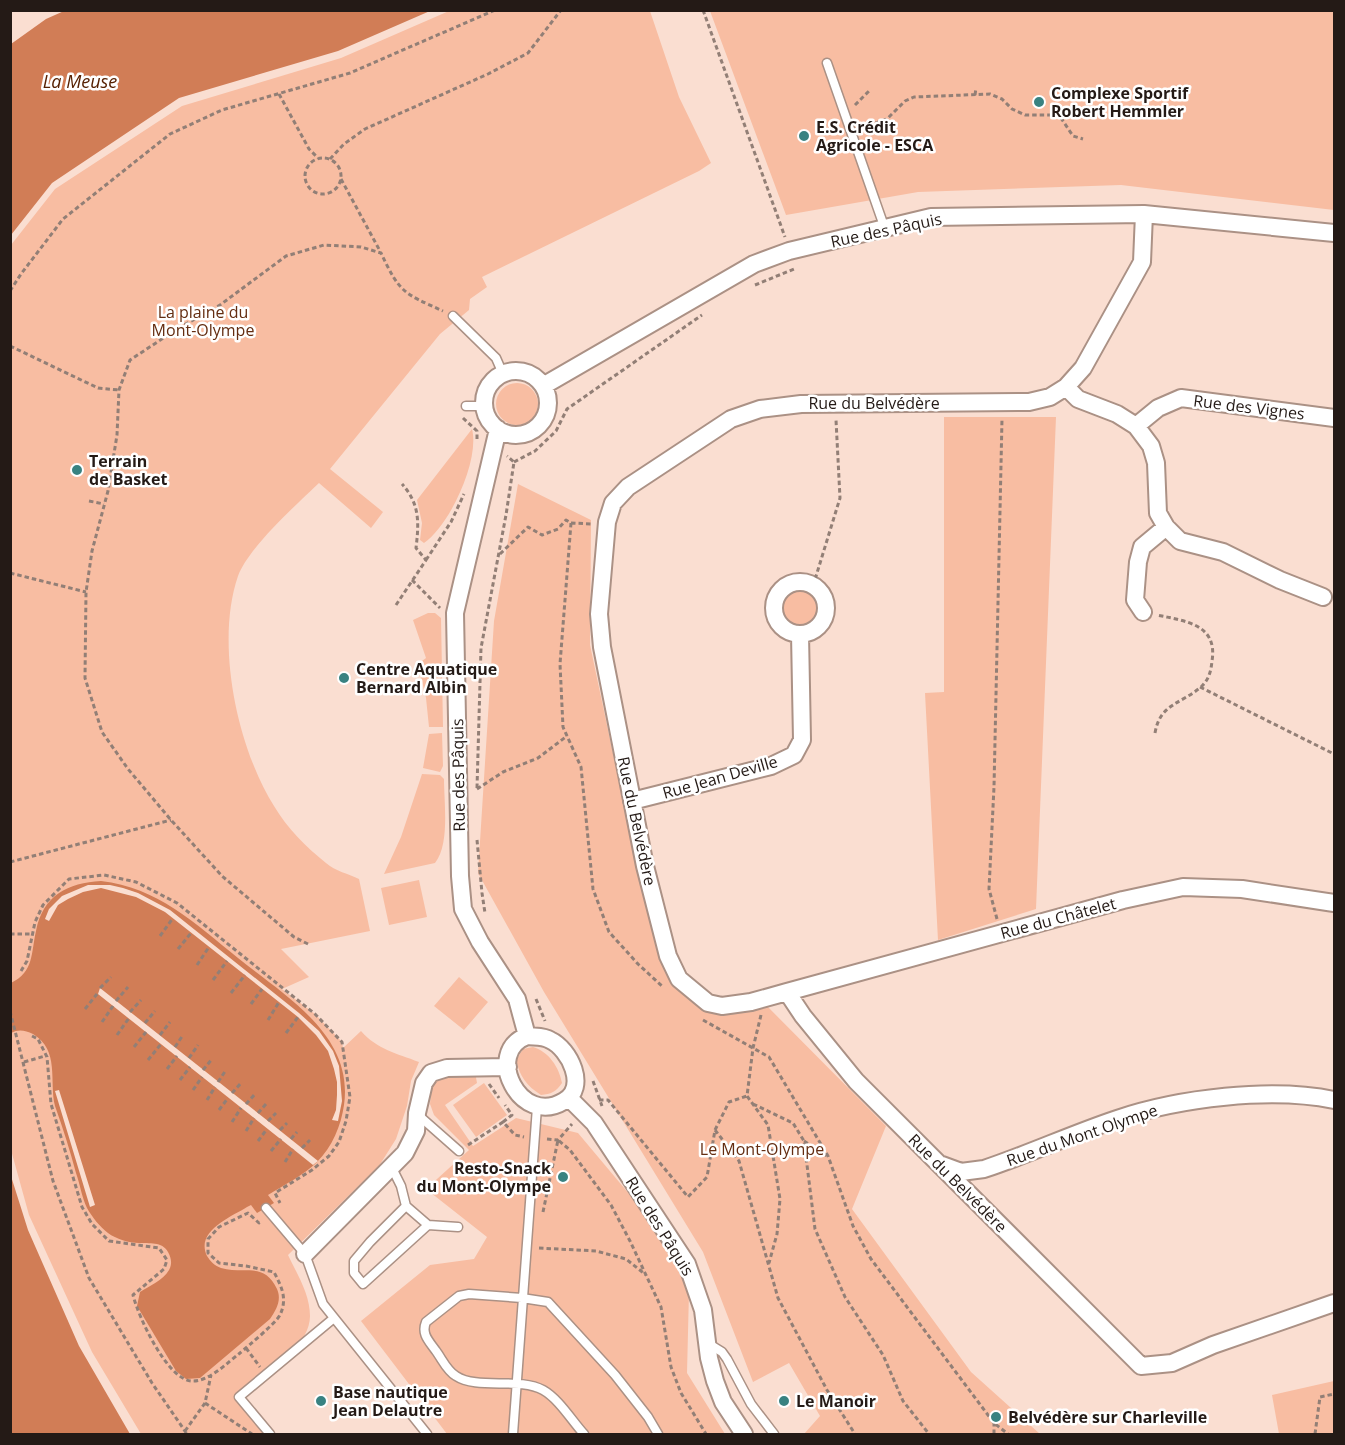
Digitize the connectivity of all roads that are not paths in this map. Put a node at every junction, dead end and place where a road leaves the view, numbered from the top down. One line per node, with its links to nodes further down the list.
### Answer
1 (827, 63): 3 (lane)
2 (1144, 214): 3 (street, Rue des Pâquis); 4 (street, Rue des Pâquis); 8 (street, Rue du Belvédère)
3 (885, 229): 7 (street, Rue des Pâquis)
4 (1335, 233)
5 (453, 316): 6 (lane)
6 (503, 374): 7 (street); 10 (street)
7 (543, 386): 13 (street)
8 (1066, 387): 12 (street); 18 (street, Rue du Belvédère)
9 (466, 406): 10 (lane)
10 (484, 406): 13 (street)
11 (1335, 418): 12 (street, Rue des Vignes)
12 (1136, 426): 14 (street)
13 (498, 429): 21 (street, Rue des Pâquis)
14 (1166, 527): 15 (street); 16 (street)
15 (1323, 597)
16 (1143, 612)
17 (800, 634): 17 (street); 18 (street, Rue Jean Deville)
18 (632, 801): 20 (street, Rue du Belvédère)
19 (1335, 903): 20 (street, Rue du Châtelet)
20 (787, 992): 28 (street, Rue du Belvédère)
21 (528, 1036): 22 (street); 23 (street)
22 (508, 1067): 25 (street); 26 (street)
23 (569, 1098): 25 (street); 38 (street, Rue des Pâquis)
24 (1335, 1100): 28 (street, Rue du Mont Olympe)
25 (537, 1107): 35 (lane)
26 (417, 1113): 27 (lane); 29 (street)
27 (459, 1151)
28 (938, 1163): 36 (street, Rue du Belvédère)
29 (392, 1168): 30 (lane); 34 (street)
30 (406, 1206): 32 (lane); 32 (lane)
31 (266, 1208): 34 (lane)
32 (428, 1225): 33 (lane)
33 (458, 1227)
34 (304, 1254): 37 (lane)
35 (522, 1298): 39 (lane); 39 (lane); 44 (lane)
36 (1335, 1303)
37 (334, 1318): 40 (lane); 41 (lane)
38 (708, 1344): 45 (street, Rue des Pâquis); 46 (lane)
39 (516, 1384): 42 (lane); 43 (lane)
40 (270, 1434)
41 (428, 1434)
42 (513, 1434)
43 (584, 1434)
44 (656, 1434)
45 (744, 1434)
46 (774, 1434)

